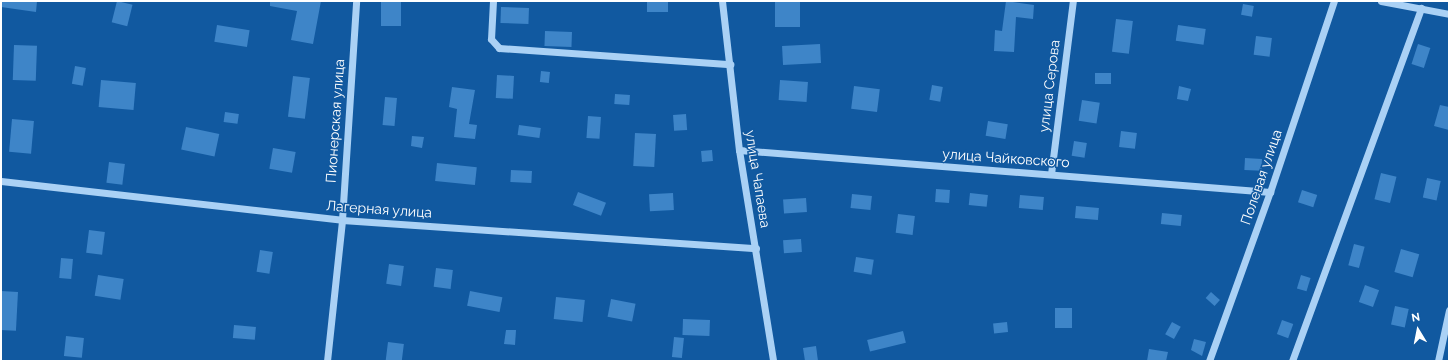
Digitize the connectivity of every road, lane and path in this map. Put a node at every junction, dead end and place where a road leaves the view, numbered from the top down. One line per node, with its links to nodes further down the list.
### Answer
1 (356, 1): 14 (street, Пионерская улица)
2 (492, 1): 9 (street)
3 (722, 1): 9 (street, улица Чапаева)
4 (1073, 1): 11 (street, улица Серова)
5 (1334, 1): 13 (street, Полевая улица)
6 (1381, 1): 7 (street)
7 (1421, 8): 8 (street); 20 (street)
8 (1449, 14)
9 (730, 64): 10 (street, улица Чапаева)
10 (739, 150): 11 (street, улица Чайковского); 15 (street, улица Чапаева)
11 (1051, 174): 13 (street, улица Чайковского)
12 (1, 181): 14 (street, Лагерная улица)
13 (1270, 192): 19 (street, Полевая улица)
14 (342, 220): 15 (street, Лагерная улица); 17 (street, Пионерская улица)
15 (756, 248): 18 (street, улица Чапаева)
16 (1449, 310): 21 (street)
17 (327, 361)
18 (773, 361)
19 (1209, 361)
20 (1292, 361)
21 (1438, 361)

